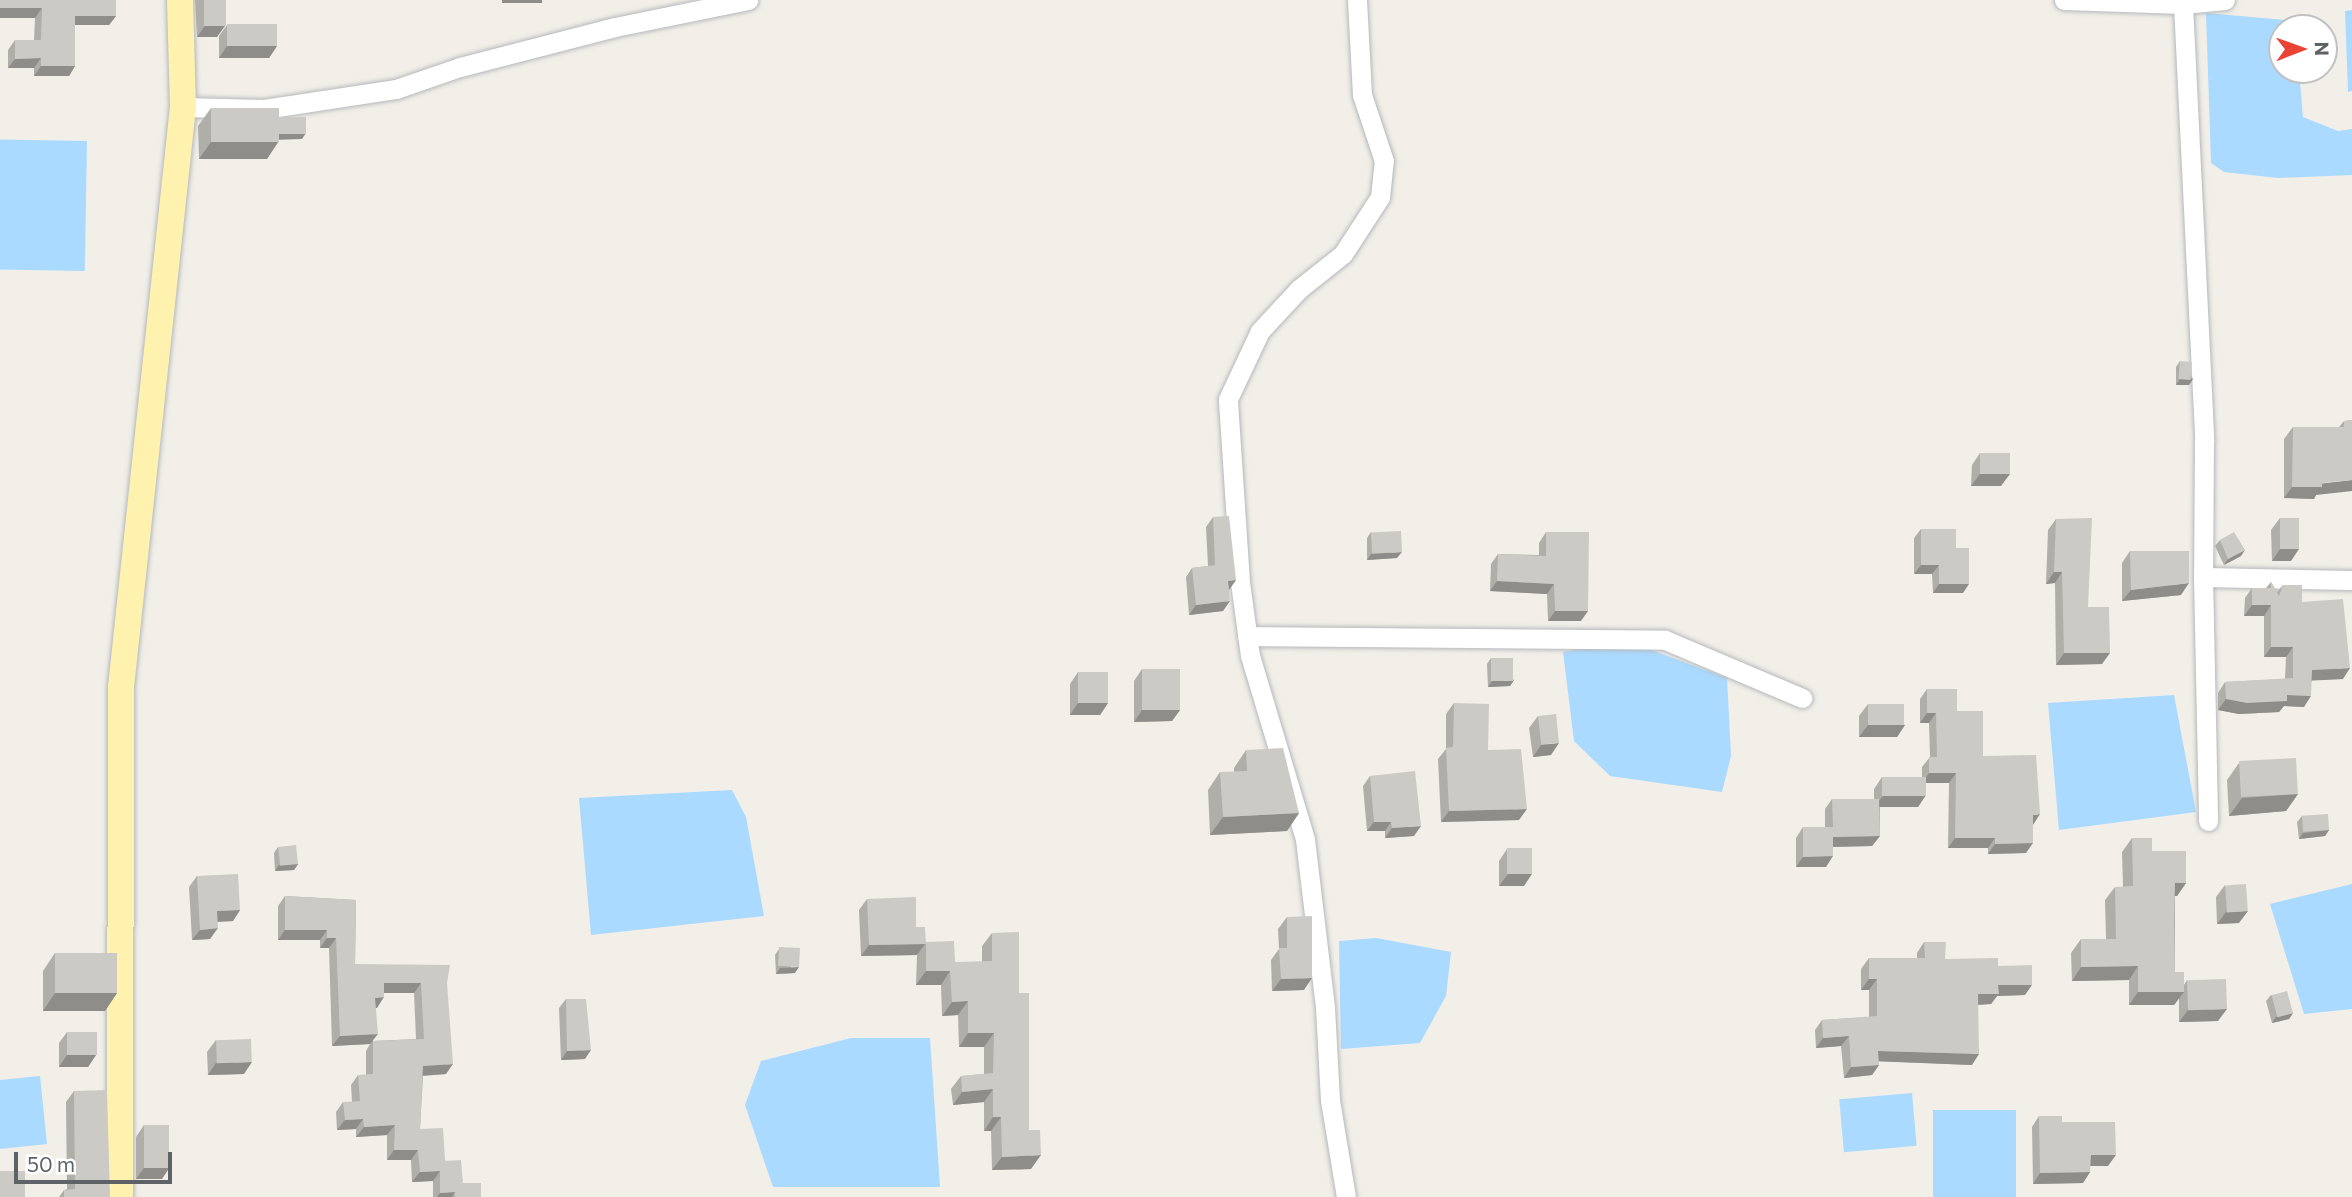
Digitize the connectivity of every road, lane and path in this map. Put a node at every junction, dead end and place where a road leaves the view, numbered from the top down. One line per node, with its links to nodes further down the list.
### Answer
1 (180, 0): 7 (main road)
2 (748, 0): 7 (street)
3 (1357, 0): 10 (street)
4 (2064, 0): 6 (street)
5 (2225, 0): 6 (street)
6 (2183, 4): 8 (street)
7 (183, 107): 13 (main road)
8 (2203, 577): 9 (street); 12 (street)
9 (2352, 580)
10 (1247, 636): 11 (street); 14 (street)
11 (1802, 698)
12 (2208, 821)
13 (120, 1197)
14 (1346, 1197)

